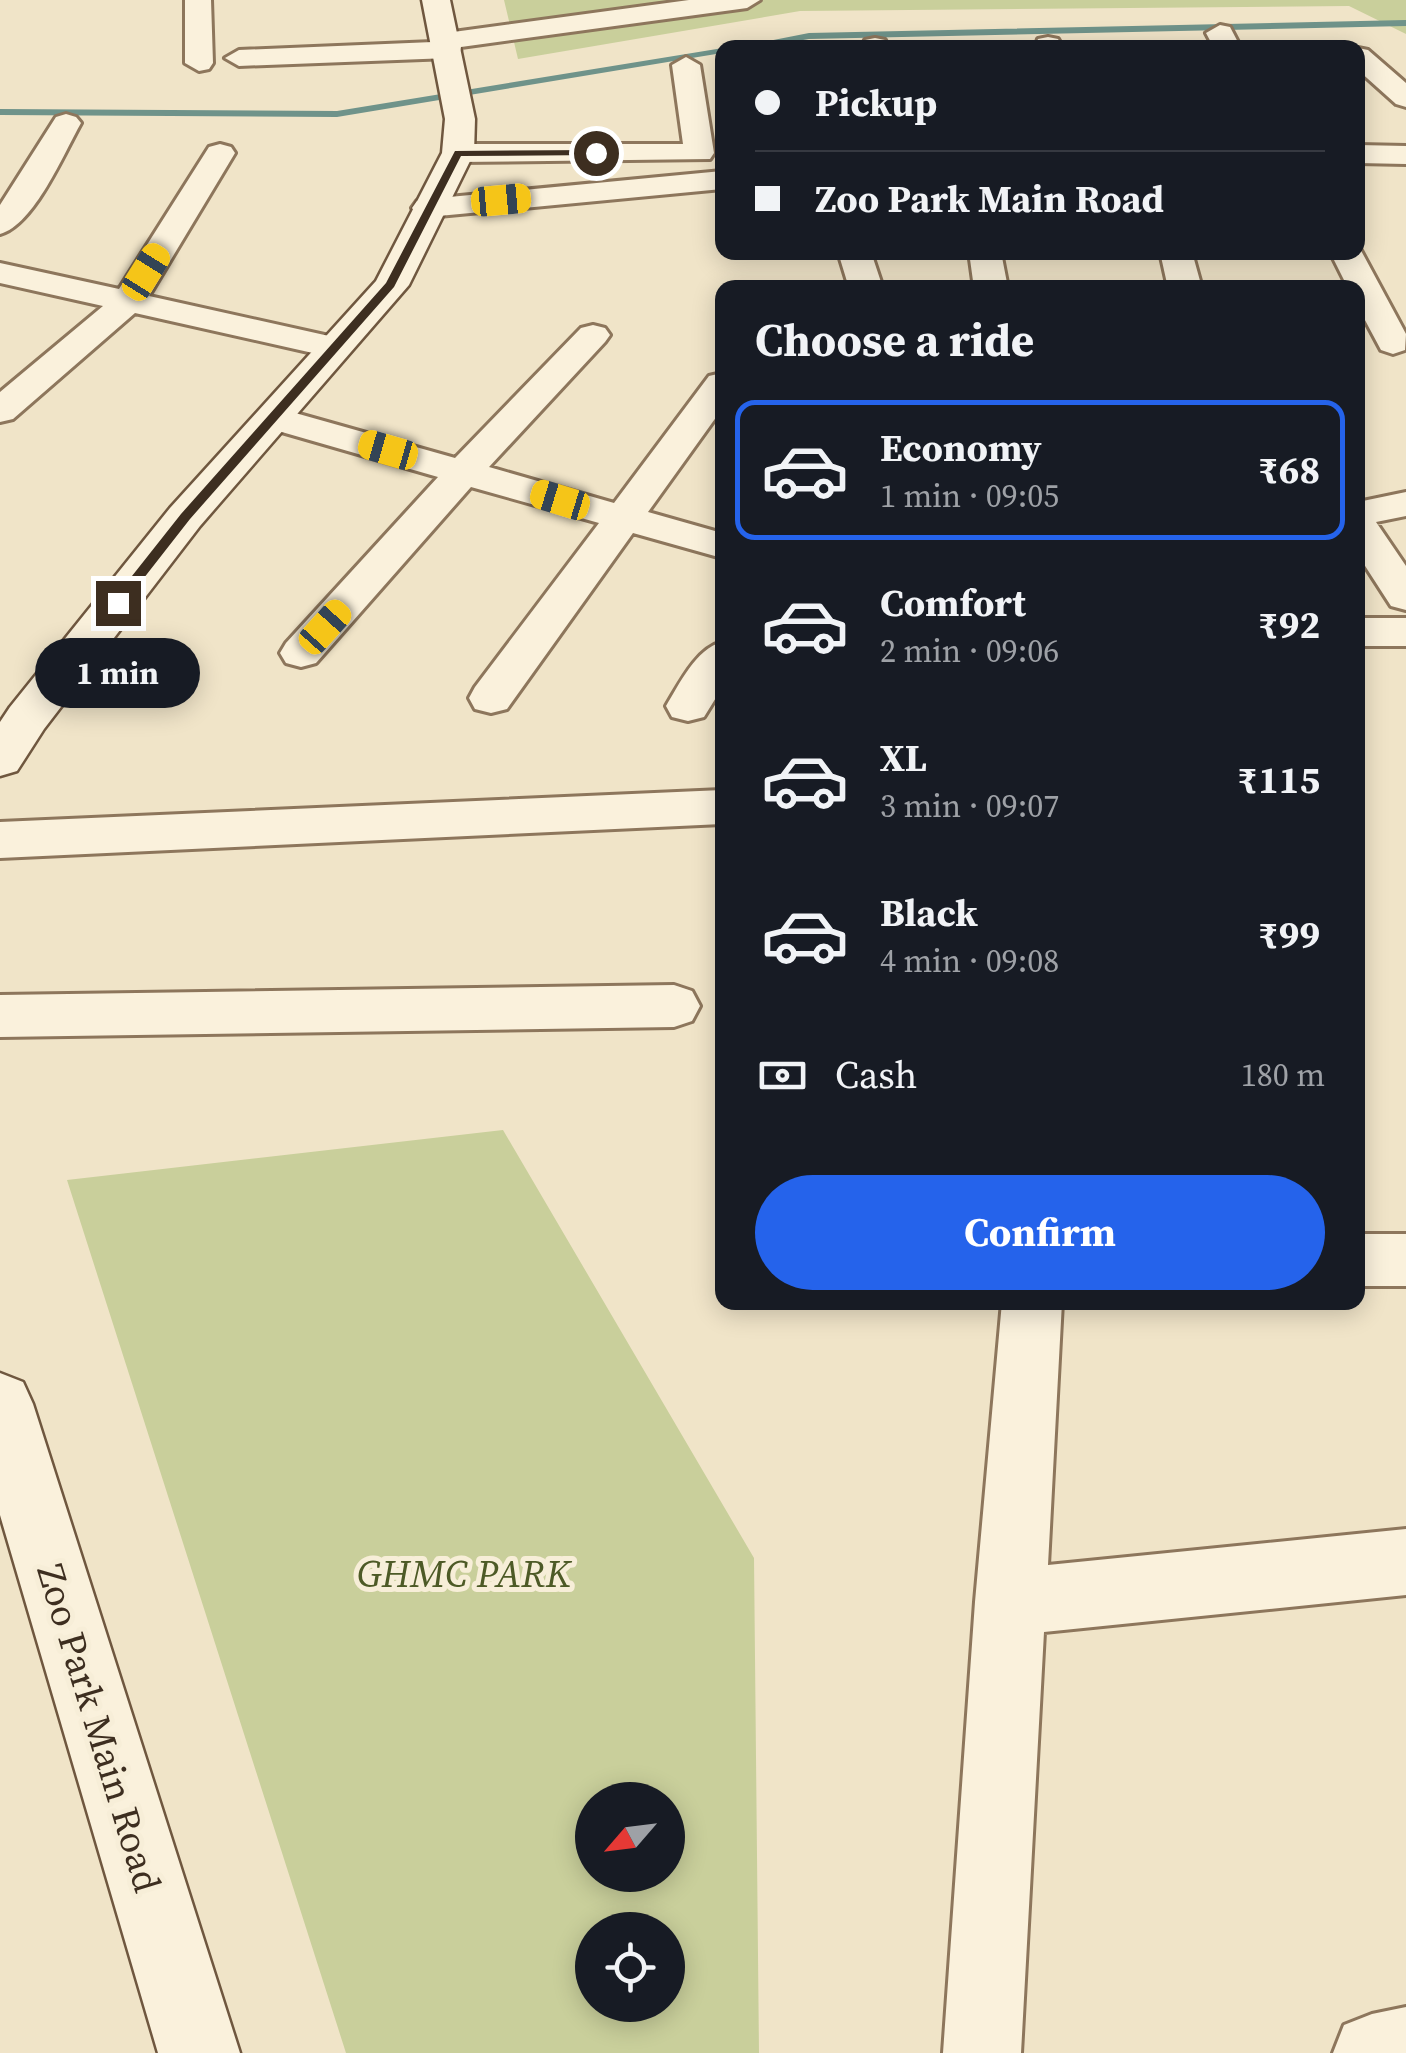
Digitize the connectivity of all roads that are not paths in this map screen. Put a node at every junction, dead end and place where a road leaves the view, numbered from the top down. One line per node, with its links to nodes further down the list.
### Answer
1 (198, 0): 6 (street)
2 (436, 0): 4 (main road)
3 (747, 0): 4 (street)
4 (447, 45): 5 (street); 10 (main road)
5 (239, 58)
6 (199, 63)
7 (1365, 63): 9 (street)
8 (686, 65): 12 (street)
9 (1406, 98)
10 (457, 120): 12 (street); 18 (main road)
11 (66, 123): 17 (street)
12 (711, 152)
13 (220, 153): 22 (street)
14 (1365, 154): 15 (street)
15 (1406, 155)
16 (715, 181): 18 (street)
17 (12, 194): 19 (street)
18 (428, 208): 26 (main road)
19 (0, 224)
20 (0, 273): 22 (street)
21 (1365, 284): 25 (street)
22 (128, 302): 26 (street); 28 (street)
23 (593, 336): 30 (street)
24 (1365, 343): 25 (street)
25 (1400, 343)
26 (336, 347): 29 (main road)
27 (715, 394): 33 (street)
28 (0, 411)
29 (274, 418): 30 (street); 43 (main road)
30 (465, 470): 33 (street); 39 (street)
31 (1406, 504): 32 (street)
32 (1365, 513)
33 (623, 519): 35 (street); 41 (street)
34 (1365, 536): 36 (street)
35 (715, 544)
36 (1406, 597)
37 (1365, 632): 38 (street)
38 (1406, 632)
39 (302, 653)
40 (715, 666): 42 (street)
41 (492, 698)
42 (688, 706)
43 (14, 714): 44 (main road)
44 (0, 759)
45 (715, 808): 46 (street)
46 (0, 840)
47 (674, 1006): 48 (street)
48 (0, 1016)
49 (1365, 1260): 50 (street)
50 (1406, 1260)
51 (1031, 1310): 54 (street)
52 (0, 1404): 56 (main road, Zoo Park Main Road)
53 (1406, 1562): 54 (street)
54 (1009, 1602): 57 (street)
55 (1406, 2046): 58 (street)
56 (198, 2053)
57 (982, 2053)
58 (1372, 2053)

